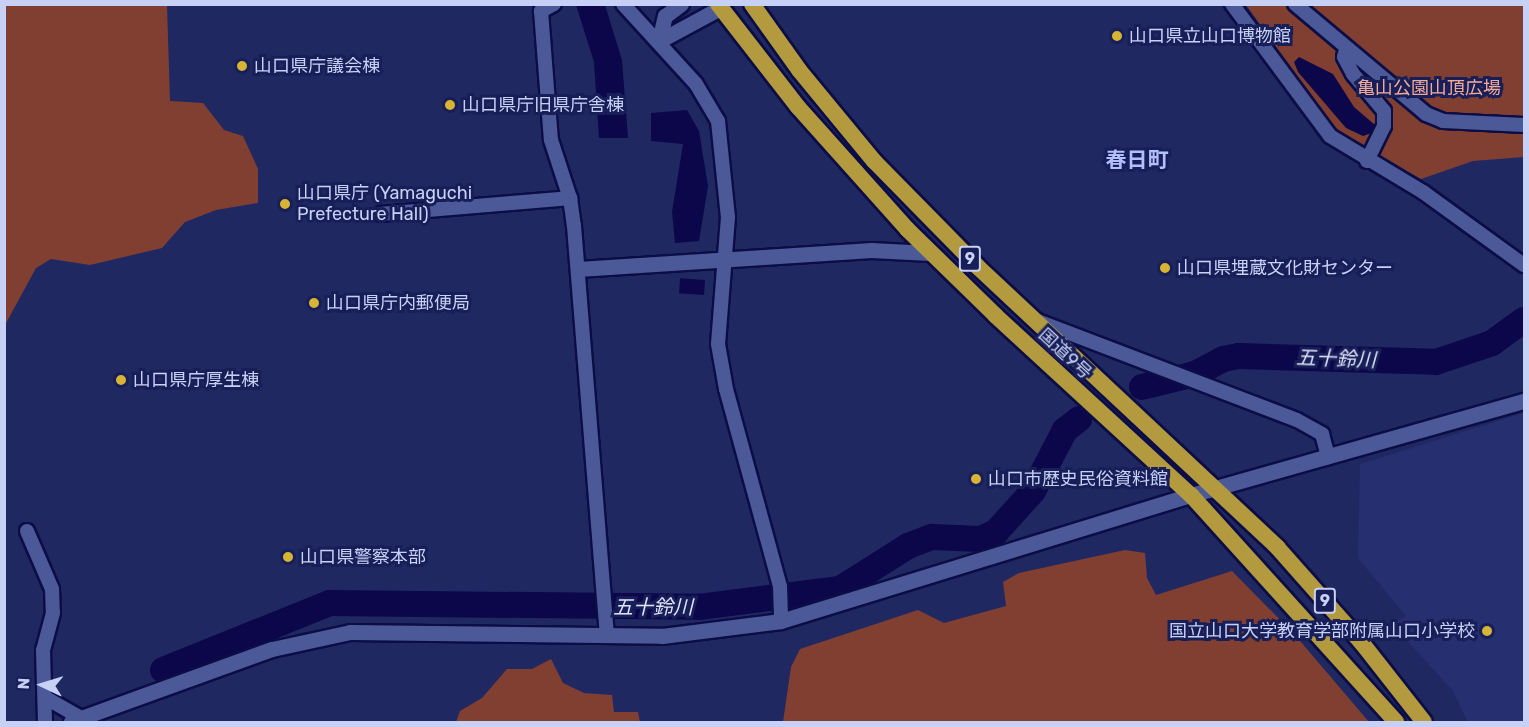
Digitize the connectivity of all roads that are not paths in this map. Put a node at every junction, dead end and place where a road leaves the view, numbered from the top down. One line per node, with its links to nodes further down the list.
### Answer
1 (554, 4): 12 (street)
2 (623, 4): 8 (street)
3 (681, 4): 8 (street)
4 (752, 4): 18 (highway, 国道9号 / 9)
5 (1232, 4): 11 (street)
6 (1294, 4): 9 (street)
7 (719, 6): 8 (street); 14 (highway, 国道9号 / 9)
8 (659, 41): 15 (street)
9 (1346, 50): 10 (street); 11 (street)
10 (1524, 125)
11 (1367, 161): 16 (street)
12 (570, 198): 13 (street); 17 (street)
13 (381, 214)
14 (930, 253): 15 (street); 22 (highway, 国道9号 / 9)
15 (728, 260): 17 (street); 24 (street)
16 (1524, 265)
17 (578, 269): 25 (street)
18 (1035, 320): 20 (street); 21 (highway, 国道9号 / 9)
19 (1524, 401): 20 (street)
20 (1328, 457): 21 (street)
21 (1216, 488): 22 (street); 30 (highway, 国道9号 / 9)
22 (1191, 495): 24 (street); 29 (highway, 国道9号 / 9)
23 (27, 531): 26 (street)
24 (781, 615): 25 (street)
25 (607, 635): 27 (street)
26 (46, 698): 27 (street); 28 (street)
27 (76, 720)
28 (45, 723)
29 (1396, 723)
30 (1424, 723)

